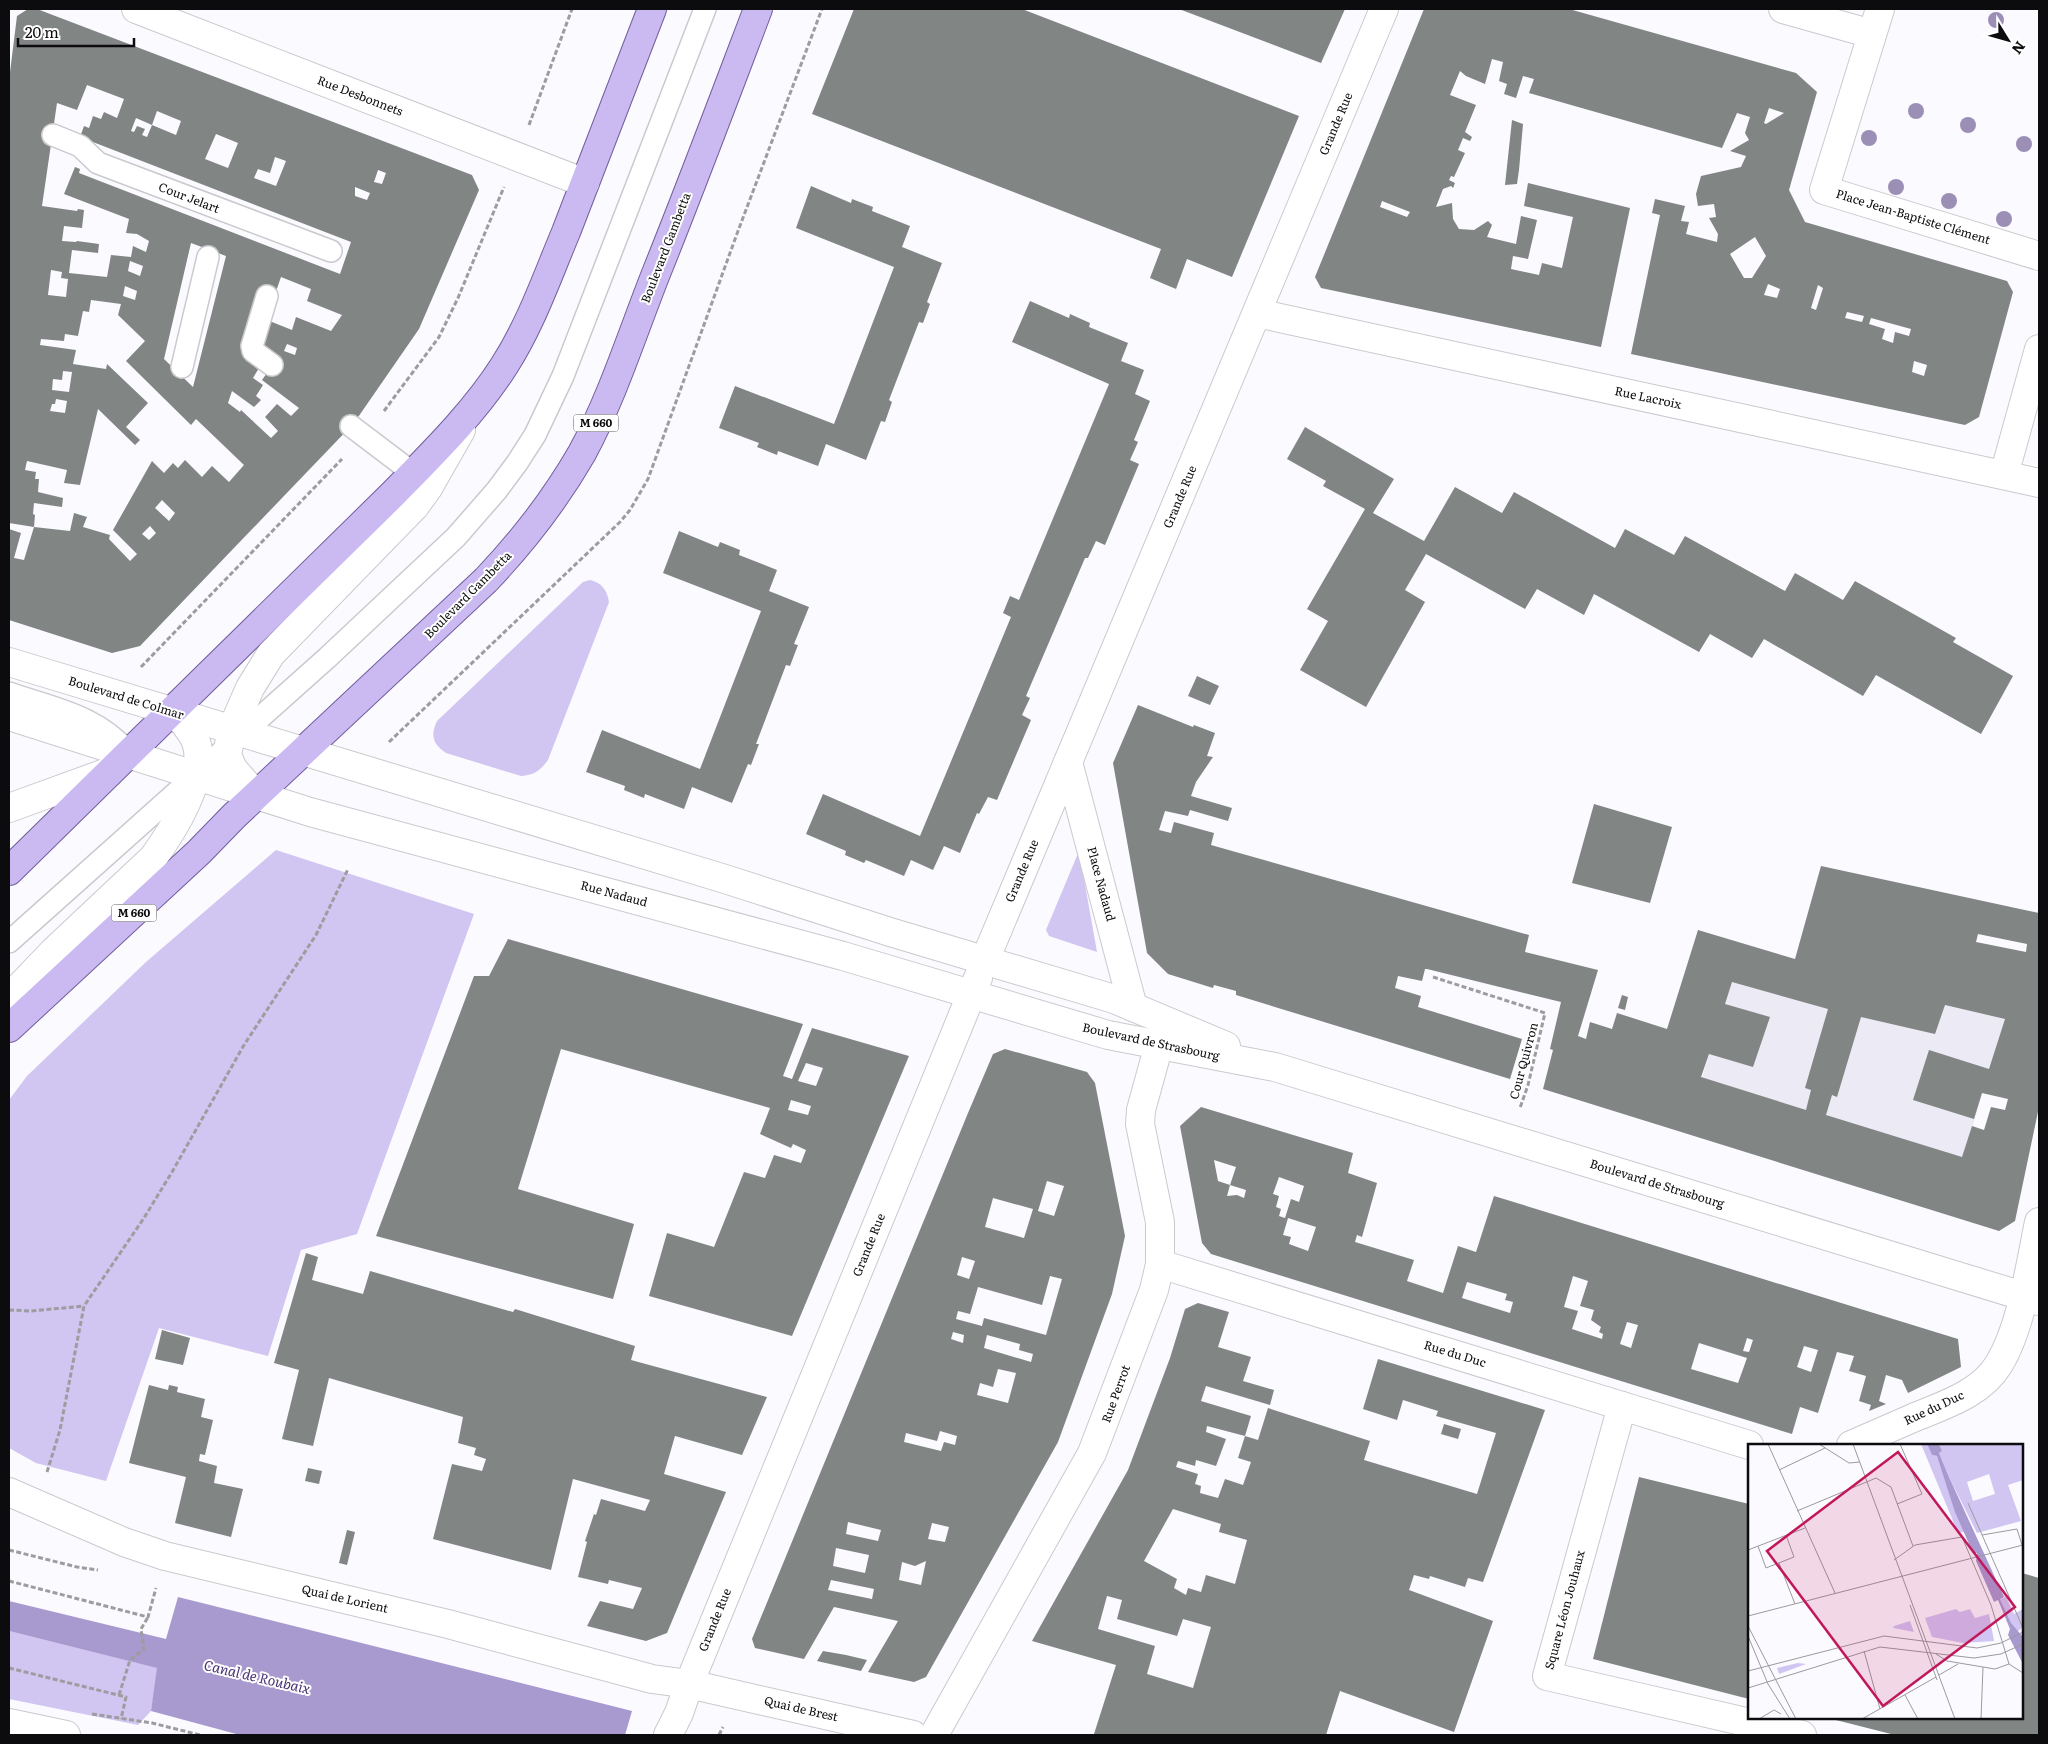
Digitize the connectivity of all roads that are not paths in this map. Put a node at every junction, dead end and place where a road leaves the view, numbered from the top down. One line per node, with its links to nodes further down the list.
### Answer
1 (136, 9): 10 (street, Rue Desbonnets)
2 (652, 9): 10 (main road)
3 (705, 9): 28 (lane)
4 (758, 9): 29 (main road, Boulevard Gambetta / M 660)
5 (1384, 9): 15 (street, Grande Rue)
6 (1783, 9): 8 (street)
7 (1880, 9): 8 (street, Place Jean-Baptiste Clément)
8 (1872, 34): 12 (street, Place Jean-Baptiste Clément)
9 (52, 135): 11 (lane, Cour Jelart)
10 (585, 183): 19 (main road)
11 (331, 251)
12 (2039, 256)
13 (208, 257): 18 (lane)
14 (267, 296): 17 (lane)
15 (1257, 313): 22 (street, Rue Lacroix); 31 (street, Grande Rue)
16 (2039, 349): 22 (street)
17 (272, 365)
18 (182, 367)
19 (475, 404): 21 (main road); 28 (street)
20 (358, 431): 21 (lane)
21 (414, 474): 26 (main road)
22 (2004, 476): 23 (street, Rue Lacroix)
23 (2039, 483)
24 (9, 662): 26 (street, Boulevard de Colmar)
25 (9, 693): 30 (lane)
26 (173, 711): 28 (street, Boulevard de Colmar); 30 (main road); 33 (street)
27 (9, 716): 30 (street)
28 (235, 736): 29 (street, Boulevard de Colmar); 33 (lane); 34 (street)
29 (302, 752): 34 (main road, Boulevard Gambetta / M 660); 40 (street)
30 (129, 753): 32 (main road); 33 (street)
31 (1068, 762): 40 (street, Grande Rue); 43 (street, Place Nadaud)
32 (108, 772): 35 (street); 36 (main road)
33 (195, 775): 34 (street, Rue Nadaud); 37 (lane); 42 (street)
34 (256, 795): 41 (street, Rue Nadaud); 44 (main road, Boulevard Gambetta / M 660)
35 (9, 808)
36 (9, 871)
37 (34, 921): 38 (lane); 39 (lane)
38 (9, 942)
39 (9, 949)
40 (985, 960): 41 (street, Grande Rue); 43 (street, Boulevard de Strasbourg)
41 (971, 994): 45 (street, Boulevard de Strasbourg); 53 (street, Grande Rue)
42 (9, 998)
43 (1133, 1007): 45 (street, Boulevard de Strasbourg)
44 (9, 1028)
45 (1163, 1032): 47 (street, Rue Perrot); 48 (street, Boulevard de Strasbourg)
46 (2039, 1222): 48 (street, Rue du Duc)
47 (1160, 1264): 49 (street, Rue du Duc); 58 (street, Rue Perrot)
48 (2031, 1299): 51 (street, Rue du Duc)
49 (1622, 1406): 50 (street, Rue du Duc); 59 (street, Square Léon Jouhaux)
50 (1748, 1444)
51 (1852, 1444)
52 (9, 1492): 53 (street, Quai de Lorient)
53 (689, 1684): 56 (street, Grande Rue); 57 (street, Quai de Brest)
54 (9, 1723): 55 (street)
55 (66, 1735)
56 (668, 1735)
57 (913, 1735)
58 (934, 1735)
59 (1802, 1735)

